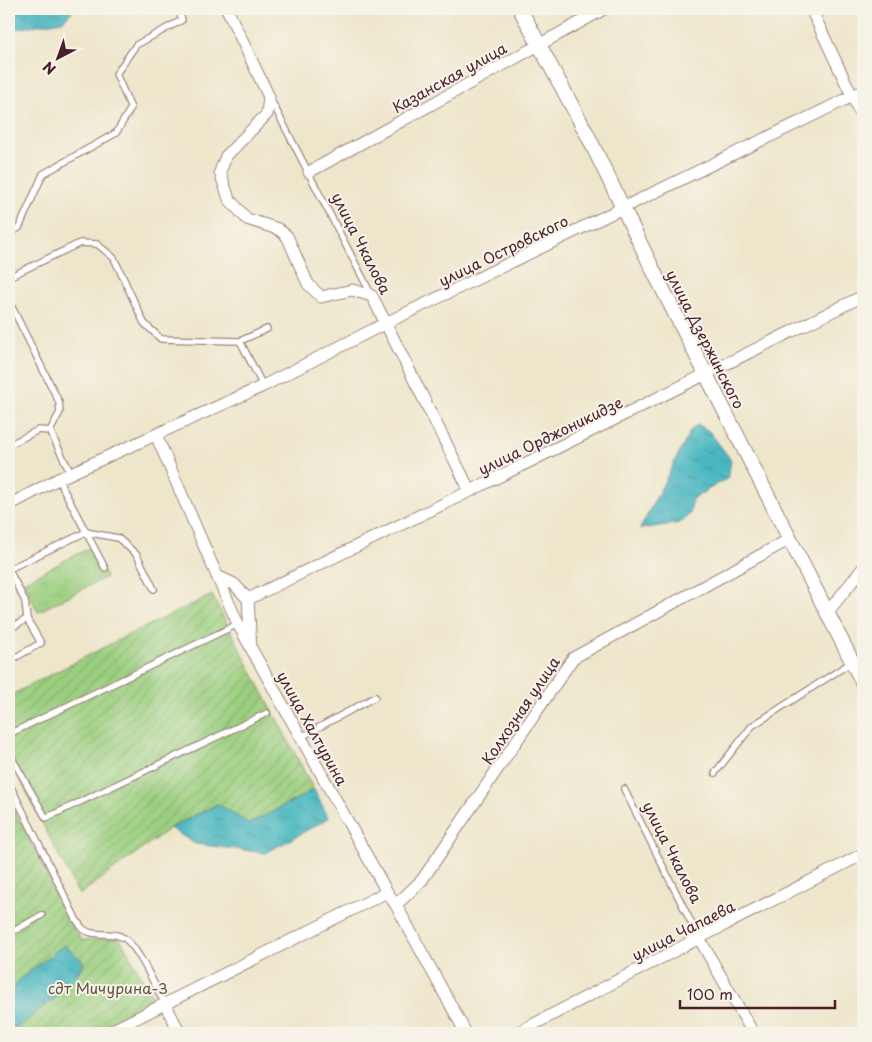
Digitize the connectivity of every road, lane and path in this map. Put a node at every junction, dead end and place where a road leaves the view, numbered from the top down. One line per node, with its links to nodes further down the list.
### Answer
1 (178, 9): 13 (lane)
2 (227, 9): 8 (street, улица Чкалова)
3 (520, 9): 6 (street, улица Дзержинского)
4 (604, 9): 6 (street, Казанская улица)
5 (811, 9): 9 (street)
6 (539, 44): 11 (street, Казанская улица); 12 (street, улица Дзержинского)
7 (863, 91): 9 (street, улица Островского)
8 (269, 97): 11 (lane, улица Чкалова); 15 (street)
9 (852, 98): 10 (street); 12 (street, улица Островского)
10 (863, 119)
11 (309, 172): 15 (lane, улица Чкалова)
12 (624, 208): 18 (street, улица Островского); 21 (street, улица Дзержинского)
13 (9, 233)
14 (9, 277): 20 (lane)
15 (372, 296): 18 (street, улица Чкалова)
16 (863, 296): 21 (street, улица Орджоникидзе)
17 (9, 301): 23 (lane)
18 (386, 323): 22 (street, улица Островского); 28 (street, улица Чкалова)
19 (266, 329): 20 (lane)
20 (240, 341): 22 (lane)
21 (706, 375): 28 (street, улица Орджоникидзе); 31 (street, улица Дзержинского)
22 (263, 386): 24 (street, улица Островского)
23 (50, 432): 25 (lane); 26 (lane)
24 (156, 435): 26 (street, улица Островского); 35 (street)
25 (9, 445)
26 (71, 474): 27 (street, улица Островского)
27 (58, 479): 29 (street, улица Островского); 30 (lane)
28 (470, 491): 37 (street, улица Орджоникидзе)
29 (9, 505)
30 (86, 532): 32 (lane); 34 (lane); 36 (lane)
31 (790, 539): 38 (street, улица Дзержинского); 56 (street, Колхозная улица)
32 (104, 568)
33 (863, 568): 38 (street)
34 (9, 570): 39 (lane)
35 (217, 576): 37 (street); 40 (street)
36 (154, 589)
37 (248, 599): 42 (street, улица Халтурина)
38 (827, 613): 44 (street, улица Дзержинского)
39 (27, 619): 41 (lane); 43 (lane)
40 (238, 624): 42 (street); 48 (lane)
41 (9, 629)
42 (251, 648): 49 (street, улица Халтурина)
43 (9, 661)
44 (852, 662): 45 (street, улица Дзержинского); 51 (lane)
45 (863, 683)
46 (375, 697): 49 (lane)
47 (267, 713): 50 (lane)
48 (9, 734)
49 (300, 737): 55 (street, улица Халтурина)
50 (9, 753)
51 (715, 774)
52 (9, 783): 60 (lane)
53 (624, 789): 59 (lane, улица Чкалова)
54 (863, 854): 59 (street, улица Чапаева)
55 (387, 892): 56 (street, улица Халтурина); 60 (street)
56 (396, 905): 63 (street, улица Халтурина)
57 (42, 915): 58 (lane)
58 (9, 934)
59 (699, 938): 64 (street, улица Чапаева); 65 (street, улица Чкалова)
60 (165, 1004): 61 (street); 62 (street)
61 (107, 1033)
62 (180, 1033)
63 (466, 1033)
64 (517, 1033)
65 (754, 1033)

